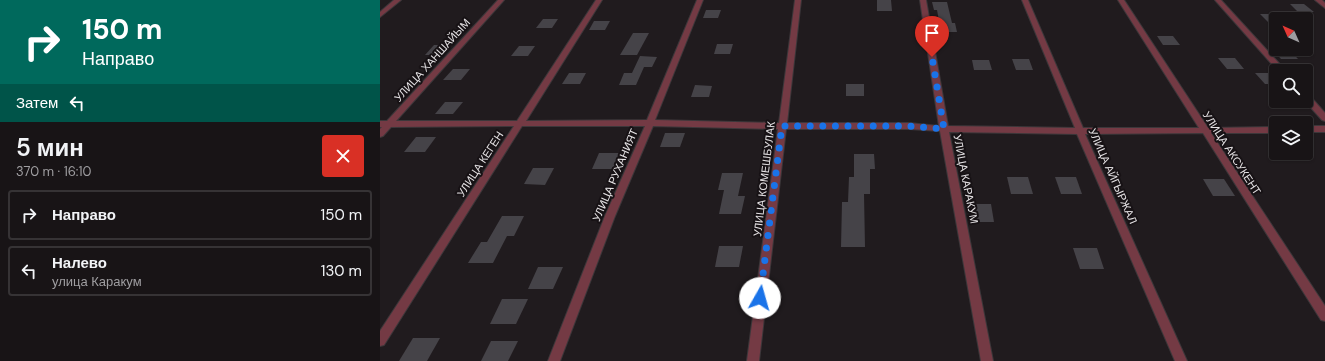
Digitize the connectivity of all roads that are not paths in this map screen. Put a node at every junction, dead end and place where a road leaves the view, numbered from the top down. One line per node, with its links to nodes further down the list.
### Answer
1 (398, 0): 12 (street)
2 (501, 0): 18 (street, УЛИЦА ХАНШАЙЫМ)
3 (599, 0): 19 (street, УЛИЦА КЕГЕН)
4 (700, 0): 16 (street, УЛИЦА РУХАНИЯТ)
5 (798, 0): 20 (street, УЛИЦА КОМЕШБУЛАК)
6 (923, 0): 21 (street, УЛИЦА КАРАКУМ)
7 (1025, 0): 26 (street, УЛИЦА АЙГЫРЖАЛ)
8 (1121, 0): 24 (street, УЛИЦА АКСУКЕНТ)
9 (1218, 0): 13 (street)
10 (1318, 0): 11 (street)
11 (1325, 6)
12 (380, 15)
13 (1276, 64)
14 (1313, 105): 15 (street)
15 (1325, 118)
16 (650, 123): 19 (street); 20 (street); 30 (street, УЛИЦА РУХАНИЯТ)
17 (380, 124): 18 (street)
18 (390, 124): 19 (street); 27 (street, УЛИЦА ХАНШАЙЫМ)
19 (520, 124): 29 (street, УЛИЦА КЕГЕН)
20 (782, 126): 21 (street); 31 (street, УЛИЦА КОМЕШБУЛАК)
21 (944, 129): 26 (street); 32 (street, УЛИЦА КАРАКУМ)
22 (1313, 129): 23 (street)
23 (1325, 129)
24 (1204, 130): 25 (street); 26 (street); 28 (street, УЛИЦА АКСУКЕНТ)
25 (1269, 130)
26 (1080, 131): 33 (street, УЛИЦА АЙГЫРЖАЛ)
27 (380, 134)
28 (1325, 316)
29 (380, 341)
30 (554, 361)
31 (753, 361)
32 (988, 361)
33 (1181, 361)

